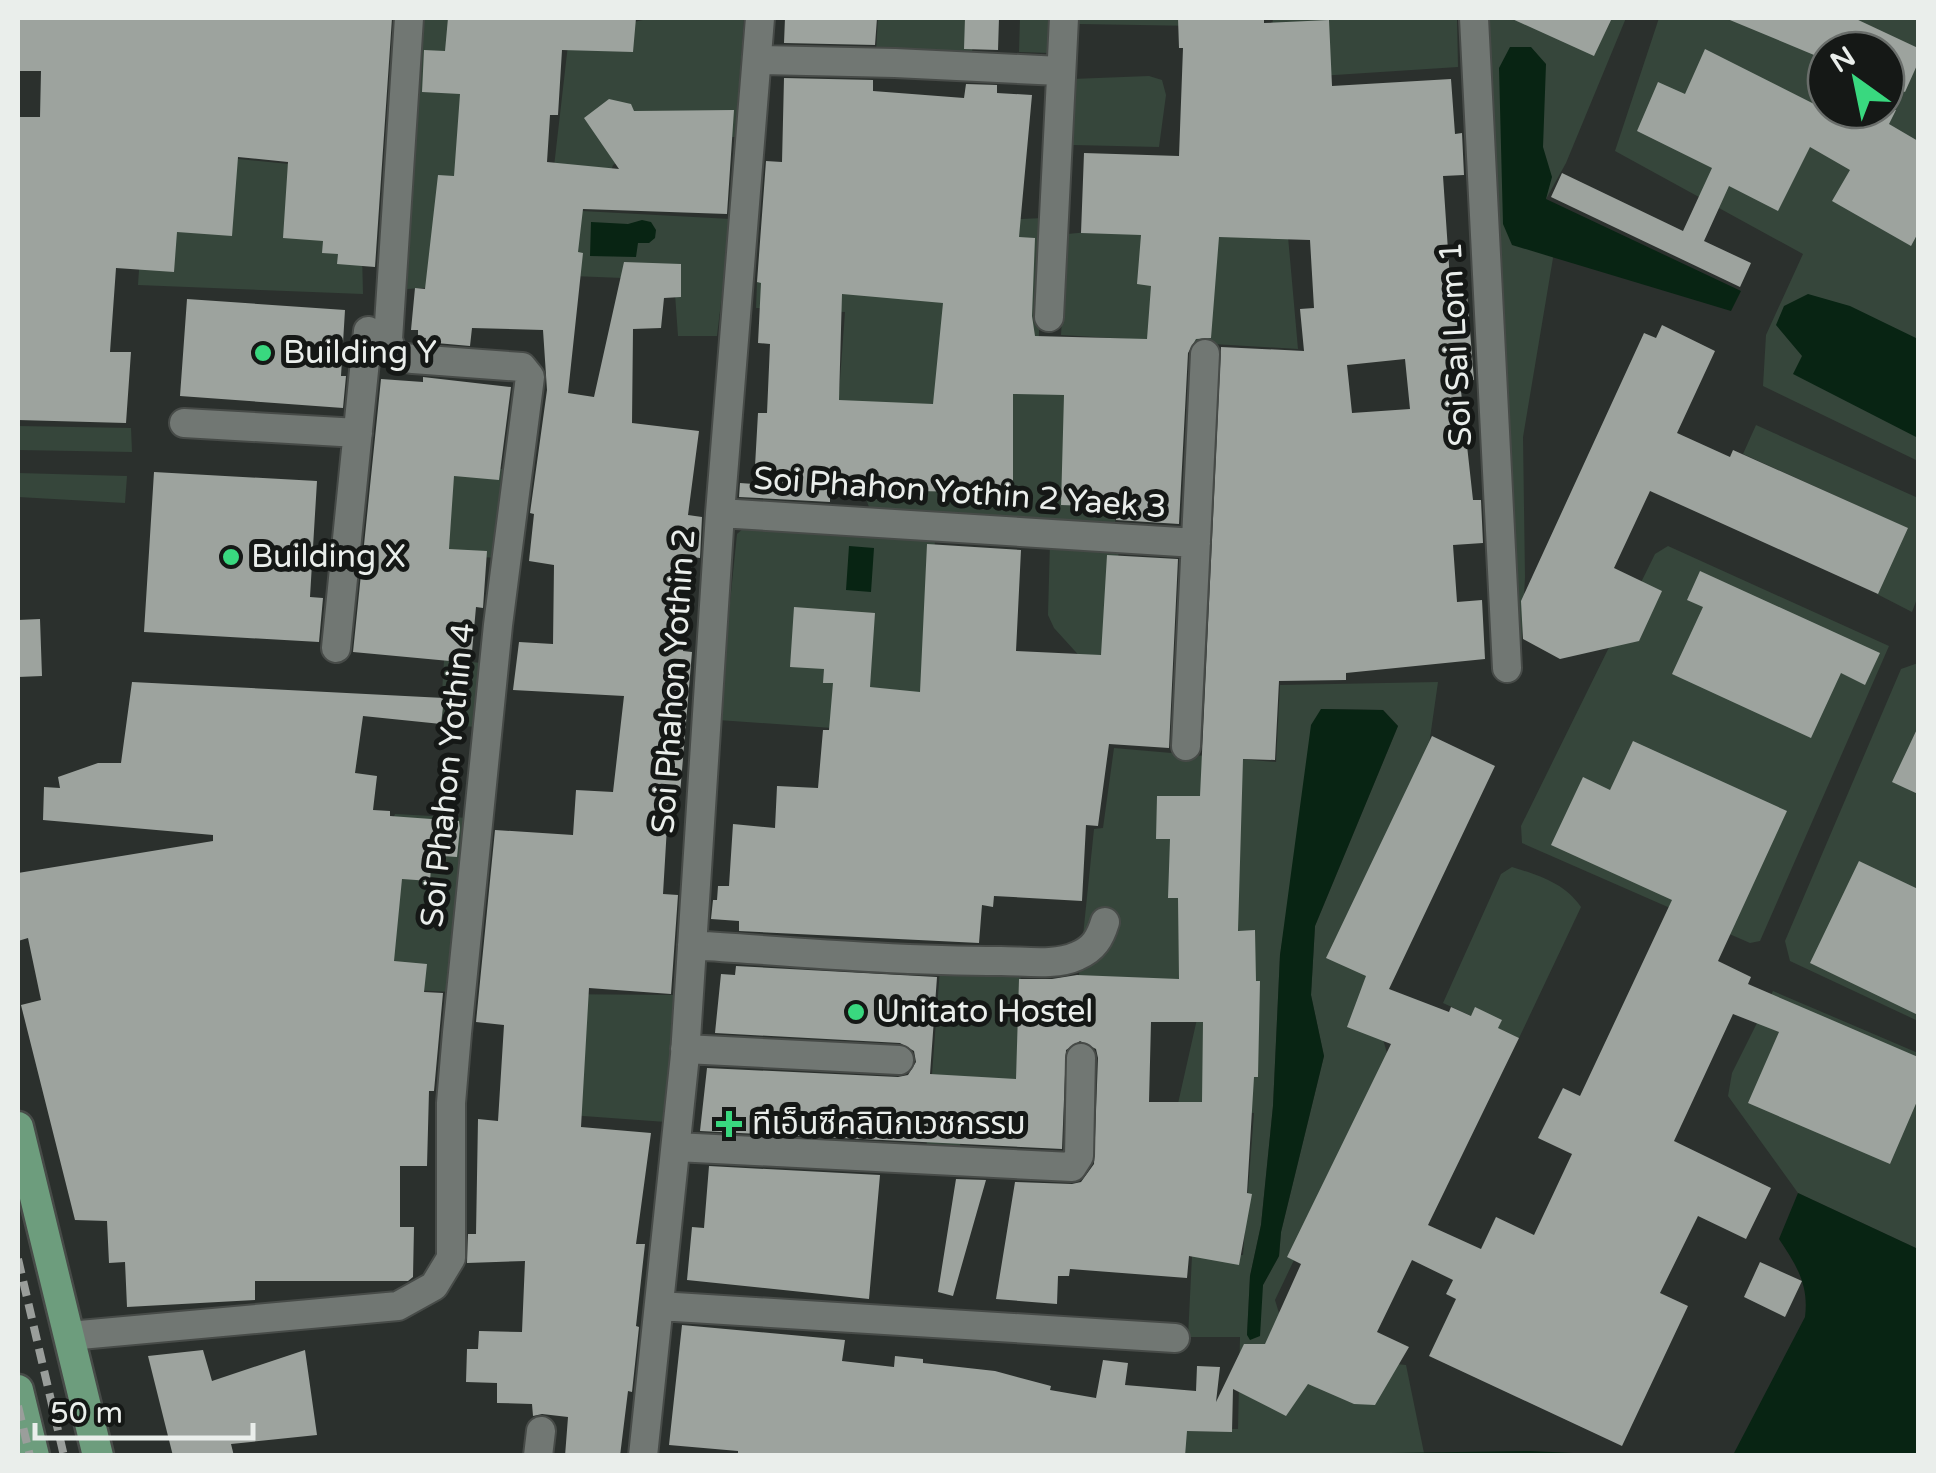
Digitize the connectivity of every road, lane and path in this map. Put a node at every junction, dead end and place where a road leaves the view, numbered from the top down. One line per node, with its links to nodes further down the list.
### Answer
1 (409, 18): 8 (street)
2 (760, 18): 5 (street, Soi Phahon Yothin 2)
3 (1064, 18): 6 (street)
4 (1474, 18): 15 (street, Soi Sai Lom 1)
5 (757, 60): 6 (street); 12 (street, Soi Phahon Yothin 2)
6 (1060, 71): 7 (street)
7 (1048, 316)
8 (375, 345): 11 (street); 25 (street, Soi Phahon Yothin 4)
9 (1205, 354): 13 (street, Soi Phahon Yothin 2 Yaek 3)
10 (184, 423): 11 (street)
11 (358, 433): 14 (street)
12 (720, 513): 13 (street, Soi Phahon Yothin 2 Yaek 3); 18 (street, Soi Phahon Yothin 2)
13 (1196, 543): 16 (street, Soi Phahon Yothin 2 Yaek 3)
14 (336, 648)
15 (1507, 668)
16 (1186, 746)
17 (1105, 922): 18 (street)
18 (692, 945): 19 (street, Soi Phahon Yothin 2)
19 (685, 1049): 21 (street); 23 (street, Soi Phahon Yothin 2)
20 (1082, 1058): 23 (street)
21 (899, 1060)
22 (18, 1127): 25 (main road)
23 (676, 1148): 24 (street, Soi Phahon Yothin 2)
24 (659, 1306): 26 (street); 30 (street, Soi Phahon Yothin 2)
25 (68, 1336): 29 (main road)
26 (1175, 1338)
27 (18, 1390): 28 (main road)
28 (34, 1456)
29 (98, 1456)
30 (643, 1456)

